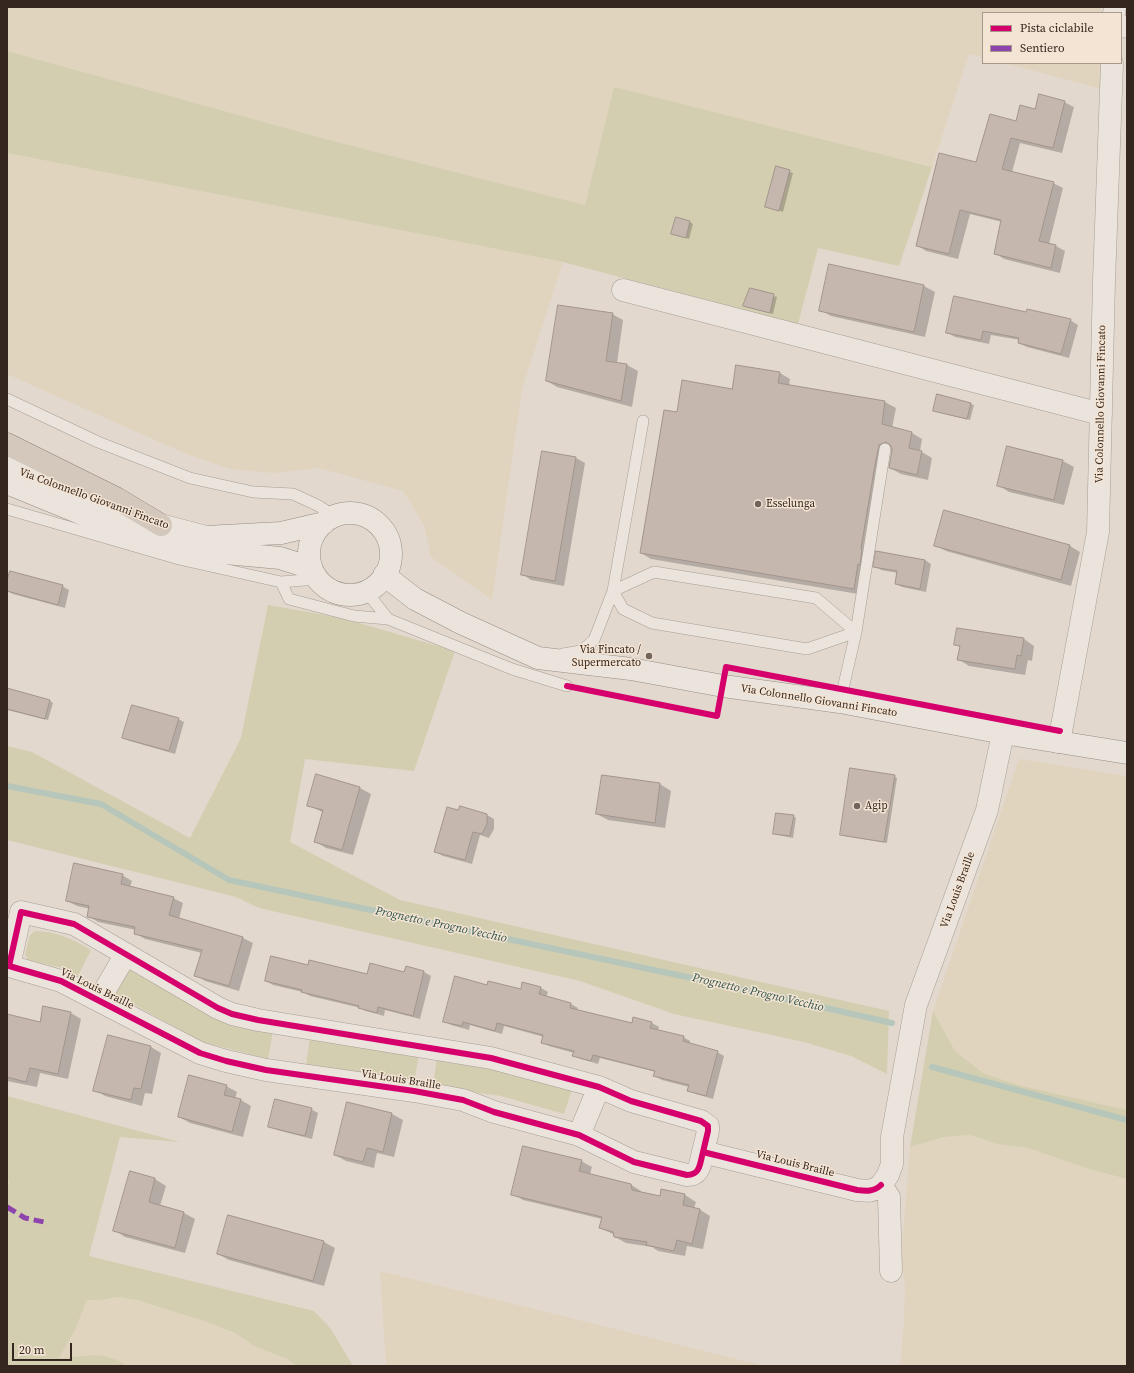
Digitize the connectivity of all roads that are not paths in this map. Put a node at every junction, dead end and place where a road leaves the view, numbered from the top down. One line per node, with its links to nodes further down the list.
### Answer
1 (1112, 64): 4 (street, Via Colonnello Giovanni Fincato)
2 (623, 290): 4 (street)
3 (7, 399): 11 (lane)
4 (1101, 414): 24 (street, Via Colonnello Giovanni Fincato)
5 (643, 421): 17 (lane)
6 (7, 444): 12 (highway)
7 (885, 449): 19 (lane)
8 (7, 466): 12 (street, Via Colonnello Giovanni Fincato)
9 (7, 483): 13 (street, Via Colonnello Giovanni Fincato)
10 (7, 509): 15 (lane)
11 (329, 520): 12 (street, Via Colonnello Giovanni Fincato); 13 (street); 14 (street, Via Colonnello Giovanni Fincato)
12 (161, 525)
13 (314, 574): 15 (lane); 16 (street, Via Colonnello Giovanni Fincato)
14 (384, 575): 16 (street, Via Colonnello Giovanni Fincato); 20 (street, Via Colonnello Giovanni Fincato)
15 (281, 582): 18 (lane)
16 (366, 591): 18 (lane)
17 (612, 591): 19 (lane); 19 (lane); 20 (lane)
18 (388, 619): 21 (lane)
19 (856, 632): 22 (lane)
20 (538, 658): 22 (street, Via Colonnello Giovanni Fincato)
21 (568, 686)
22 (840, 702): 23 (street, Via Colonnello Giovanni Fincato)
23 (1003, 734): 24 (street, Via Colonnello Giovanni Fincato); 31 (street, Via Louis Braille)
24 (1058, 742): 25 (street, Via Colonnello Giovanni Fincato)
25 (1127, 753)
26 (126, 954): 27 (street); 27 (street, Via Louis Braille); 28 (street, Via Louis Braille)
27 (99, 1000): 29 (street, Via Louis Braille)
28 (599, 1087): 29 (street); 30 (street, Via Louis Braille)
29 (579, 1136): 30 (street, Via Louis Braille)
30 (703, 1152): 31 (street, Via Louis Braille)
31 (881, 1185): 32 (street)
32 (891, 1271)

